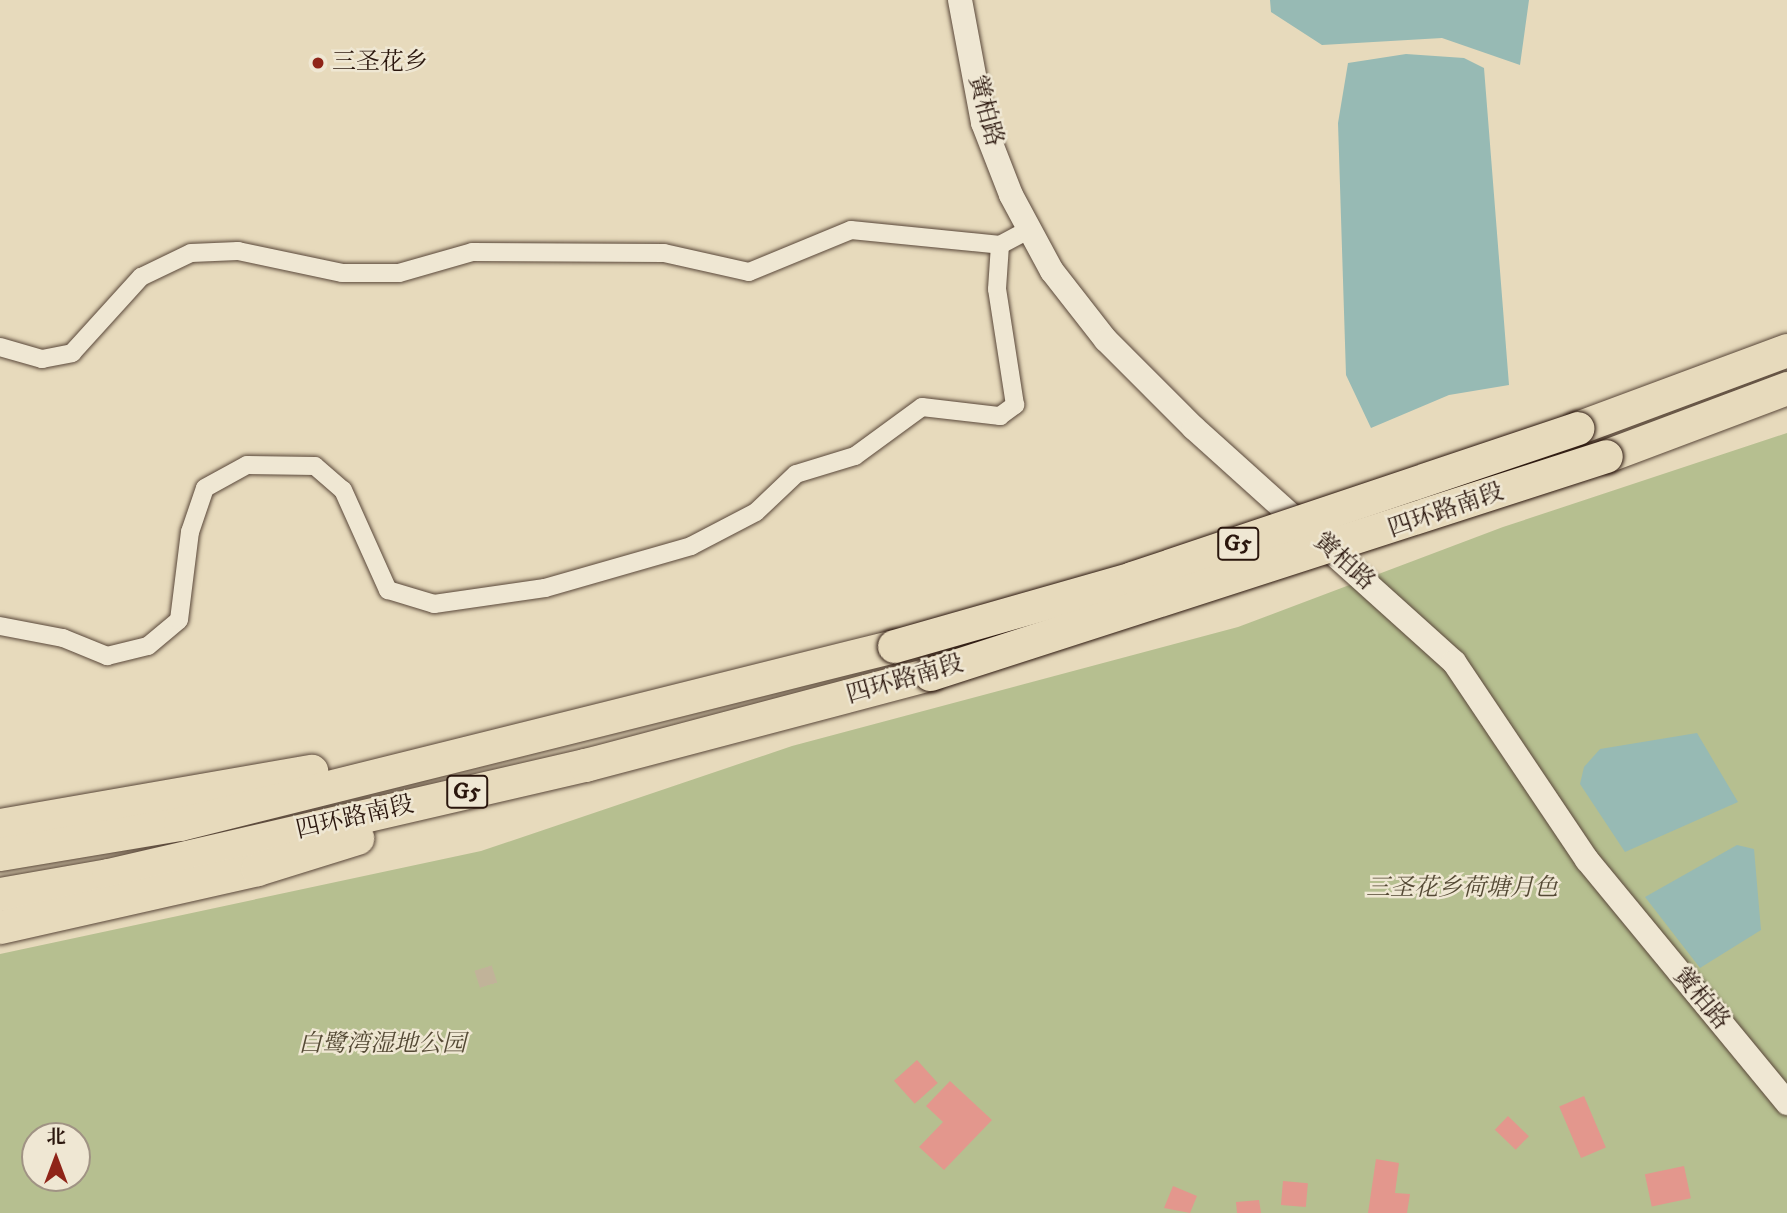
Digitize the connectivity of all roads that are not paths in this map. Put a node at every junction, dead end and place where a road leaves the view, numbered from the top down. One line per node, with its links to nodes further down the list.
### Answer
1 (960, 0): 2 (street, 黉柏路)
2 (1030, 229): 3 (street); 14 (street, 黉柏路)
3 (1000, 245): 4 (street); 7 (street)
4 (0, 347)
5 (1787, 350): 8 (highway, 四环路南段 / G5, bridge)
6 (1787, 388): 9 (highway, 四环路南段 / G5, bridge)
7 (0, 626)
8 (572, 727): 10 (highway); 11 (highway, 四环路南段 / G5)
9 (673, 742): 12 (highway, 四环路南段 / G5); 13 (highway)
10 (0, 825)
11 (0, 854)
12 (0, 894)
13 (0, 927)
14 (1787, 1103)

